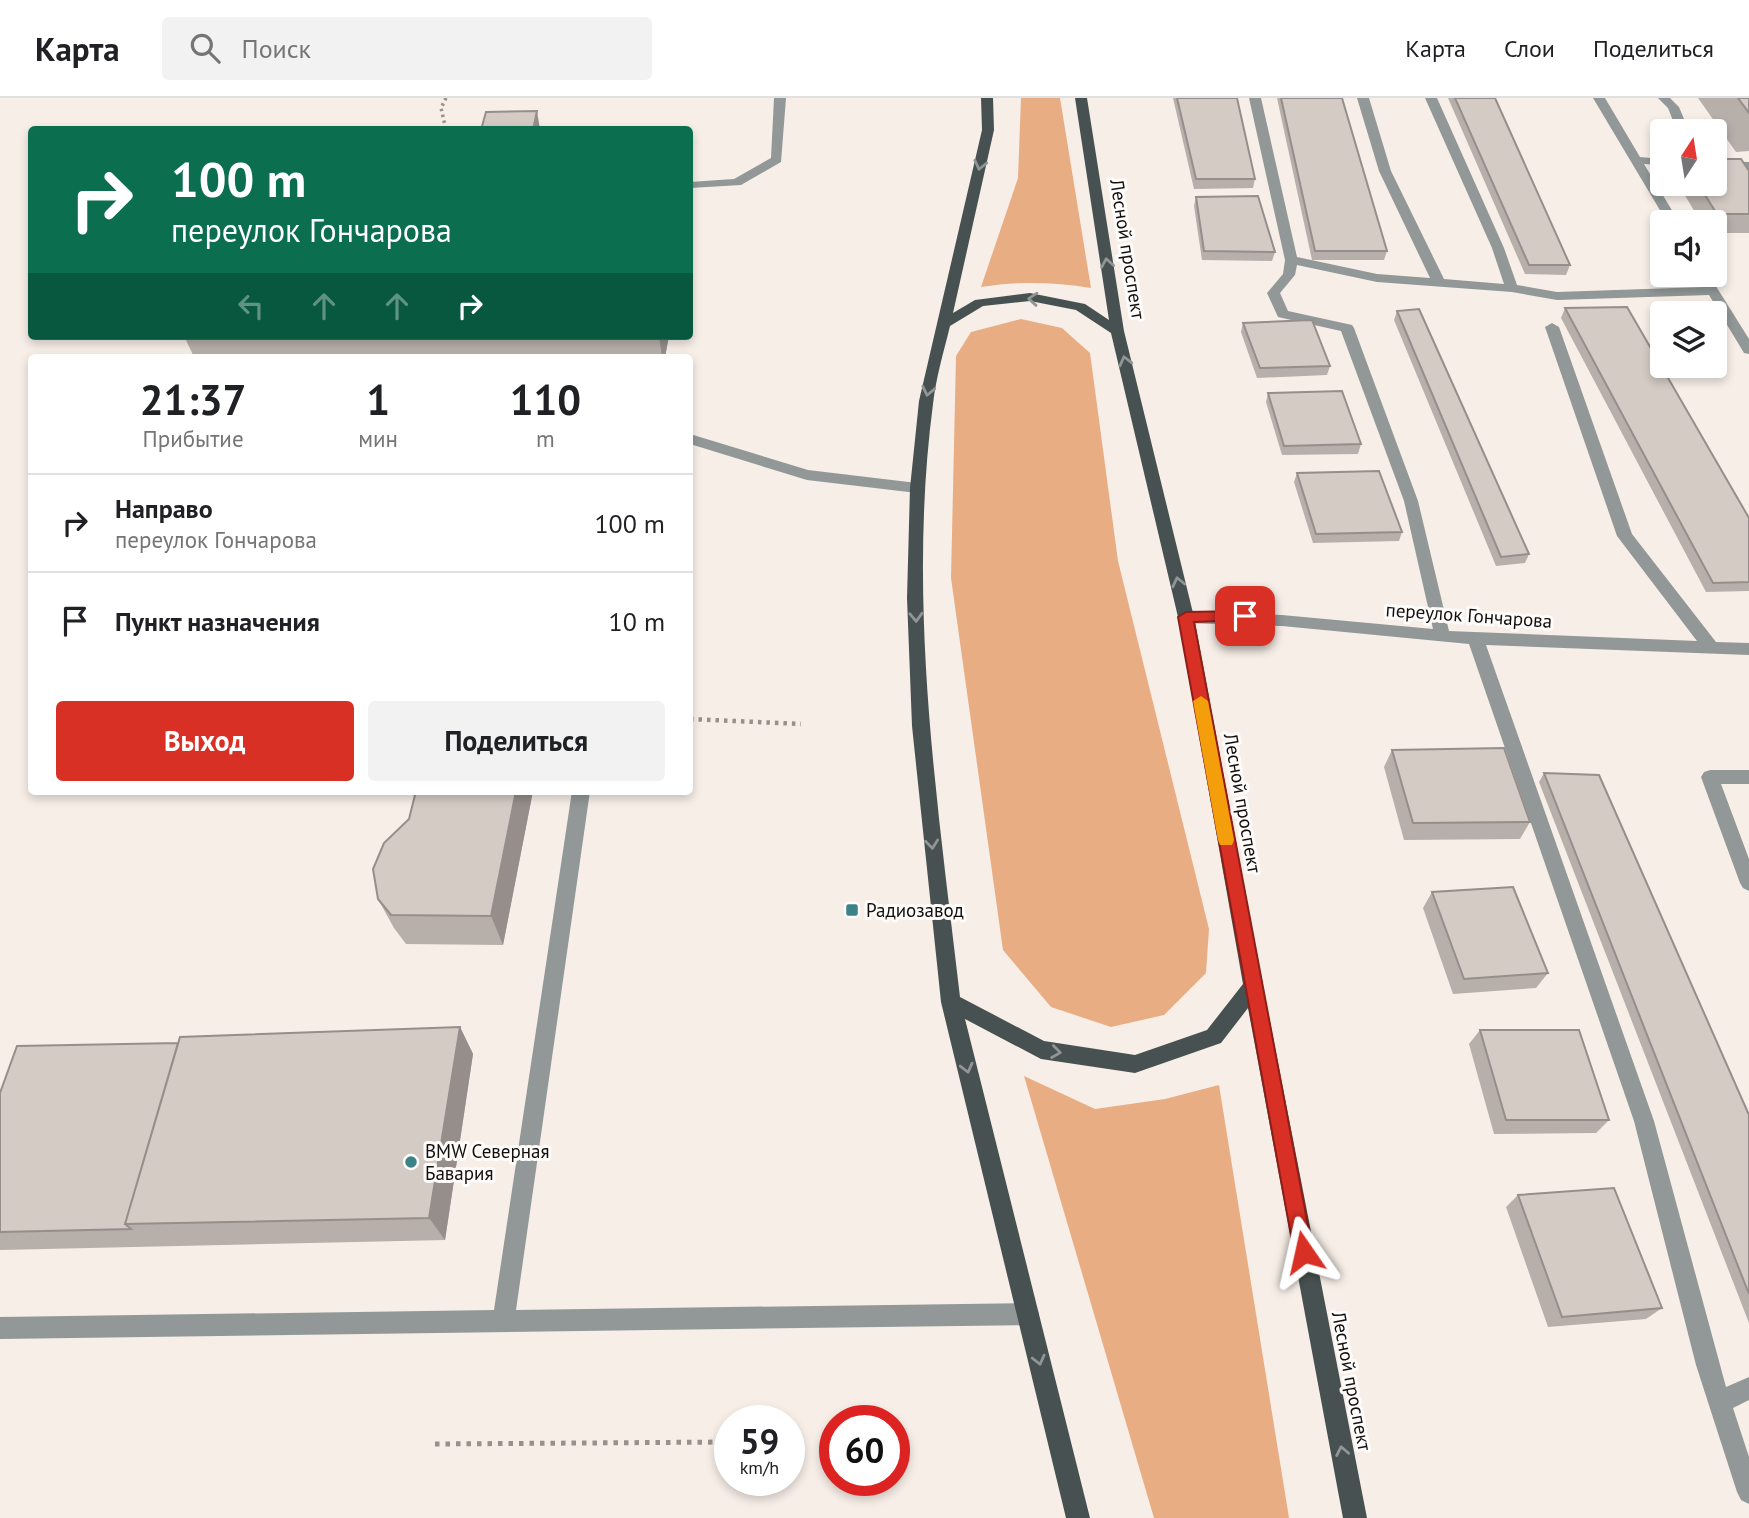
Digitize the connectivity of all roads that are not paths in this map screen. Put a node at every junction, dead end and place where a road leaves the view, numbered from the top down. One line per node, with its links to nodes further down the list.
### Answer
1 (780, 98): 14 (street)
2 (986, 98): 21 (main road, one-way to 21)
3 (1081, 98): 23 (main road, Лесной проспект, one-way to 3)
4 (1255, 98): 16 (street)
5 (1363, 98): 17 (street)
6 (1431, 98): 19 (street)
7 (1600, 98): 10 (street)
8 (1664, 98): 9 (street)
9 (1678, 119)
10 (1636, 160): 11 (street); 15 (street)
11 (1650, 161)
12 (1727, 165): 13 (street)
13 (1749, 166)
14 (693, 185)
15 (1665, 210)
16 (1291, 260): 17 (street); 28 (street)
17 (1439, 283): 19 (street)
18 (1710, 287): 20 (street)
19 (1511, 288): 20 (street)
20 (1713, 291): 24 (street)
21 (943, 324): 23 (main road, one-way to 21); 26 (main road, one-way to 26)
22 (1552, 327): 30 (street)
23 (1117, 331): 27 (main road, Лесной проспект, one-way to 23)
24 (1749, 350)
25 (693, 440): 26 (street)
26 (917, 488): 36 (main road, one-way to 36)
27 (1186, 617): 28 (street, переулок Гончарова); 35 (main road, Лесной проспект)
28 (1442, 636): 29 (street, переулок Гончарова)
29 (1475, 637): 30 (street, переулок Гончарова); 41 (street)
30 (1712, 647): 31 (street, переулок Гончарова)
31 (1749, 649)
32 (1749, 777): 34 (street)
33 (580, 795): 38 (street)
34 (1749, 883)
35 (1252, 986): 36 (main road, one-way to 35); 44 (main road, Лесной проспект, one-way to 35)
36 (951, 1002): 37 (main road, one-way to 37)
37 (1028, 1314): 38 (street); 43 (main road, one-way to 43)
38 (503, 1321): 39 (street)
39 (0, 1328)
40 (1749, 1388): 41 (street)
41 (1720, 1402): 42 (street)
42 (1749, 1492)
43 (1079, 1518)
44 (1355, 1518)

